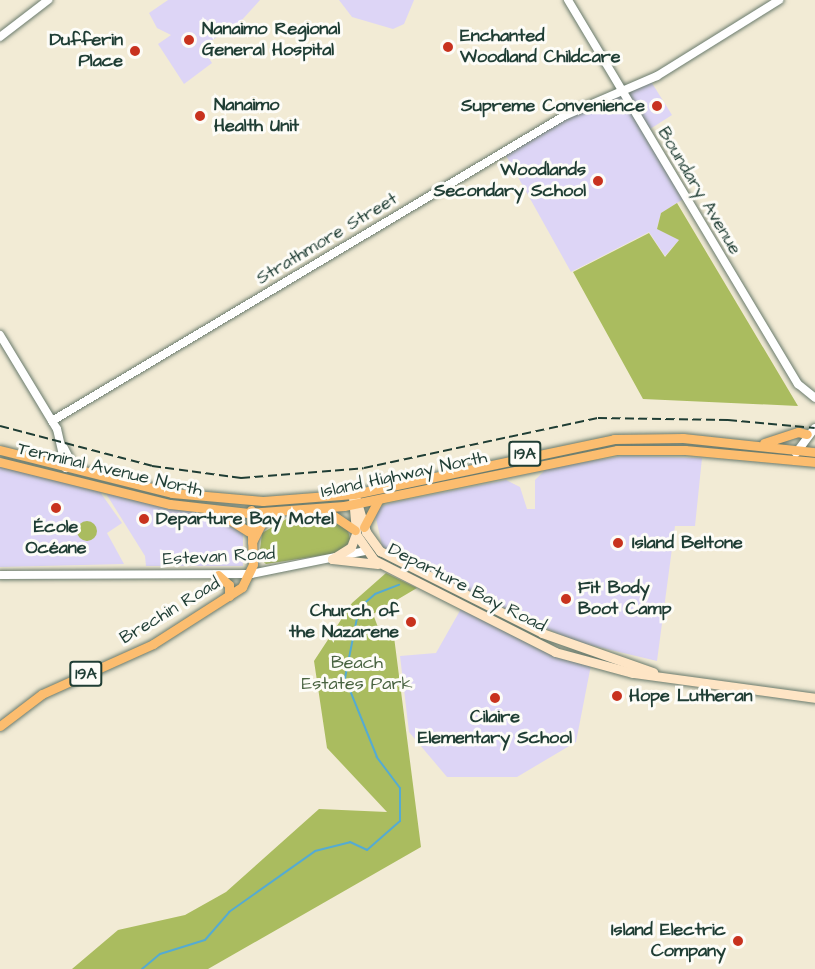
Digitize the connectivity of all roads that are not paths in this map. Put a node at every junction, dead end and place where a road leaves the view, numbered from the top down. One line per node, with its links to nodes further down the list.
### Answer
1 (48, 0): 4 (street)
2 (568, 0): 5 (street, Boundary Avenue)
3 (779, 0): 5 (street, Strathmore Street)
4 (0, 37)
5 (622, 91): 7 (street, Boundary Avenue); 8 (street, Strathmore Street)
6 (0, 335): 8 (street)
7 (813, 396)
8 (52, 421): 19 (street)
9 (811, 431): 11 (main road); 13 (street)
10 (580, 443): 11 (main road, Island Highway North / 19A); 18 (main road); 23 (main road, Island Highway North / 19A)
11 (751, 445): 13 (main road, Island Highway North / 19A)
12 (0, 450): 19 (main road, Terminal Avenue North)
13 (798, 450): 14 (main road, Island Highway North / 19A); 15 (street)
14 (815, 452)
15 (795, 460): 17 (main road, Island Highway North / 19A); 18 (main road, Island Highway North / 19A)
16 (2, 462): 19 (main road); 20 (main road, Terminal Avenue North)
17 (815, 462)
18 (523, 466): 21 (main road, Island Highway North / 19A)
19 (66, 468): 20 (main road); 22 (main road, Terminal Avenue North)
20 (144, 498): 25 (main road, Terminal Avenue North)
21 (383, 498): 23 (main road, Island Highway North / 19A); 28 (main road)
22 (262, 501): 23 (main road, Island Highway North / 19A); 27 (main road)
23 (355, 501): 24 (main road, Island Highway North / 19A); 28 (main road, Departure Bay Road)
24 (323, 509): 26 (main road, Island Highway North / 19A); 28 (main road)
25 (203, 510): 27 (main road, Terminal Avenue North); 29 (main road)
26 (280, 512): 27 (main road, Island Highway North / 19A); 30 (main road)
27 (248, 513): 29 (main road)
28 (358, 530): 31 (main road, Departure Bay Road); 32 (main road, Departure Bay Road); 33 (main road)
29 (248, 531): 30 (main road)
30 (252, 542): 35 (main road)
31 (380, 551): 32 (main road); 39 (main road, Departure Bay Road)
32 (365, 552): 33 (street, Estevan Road); 34 (main road, Departure Bay Road)
33 (332, 559): 34 (main road); 35 (street, Estevan Road)
34 (386, 567): 39 (main road, Departure Bay Road)
35 (251, 574): 37 (street, Estevan Road); 38 (main road, Brechin Road / 19A)
36 (0, 575): 37 (street, Estevan Road)
37 (218, 575): 38 (main road)
38 (229, 596): 41 (main road, Brechin Road / 19A)
39 (660, 676): 40 (main road, Departure Bay Road)
40 (815, 698)
41 (0, 726)

